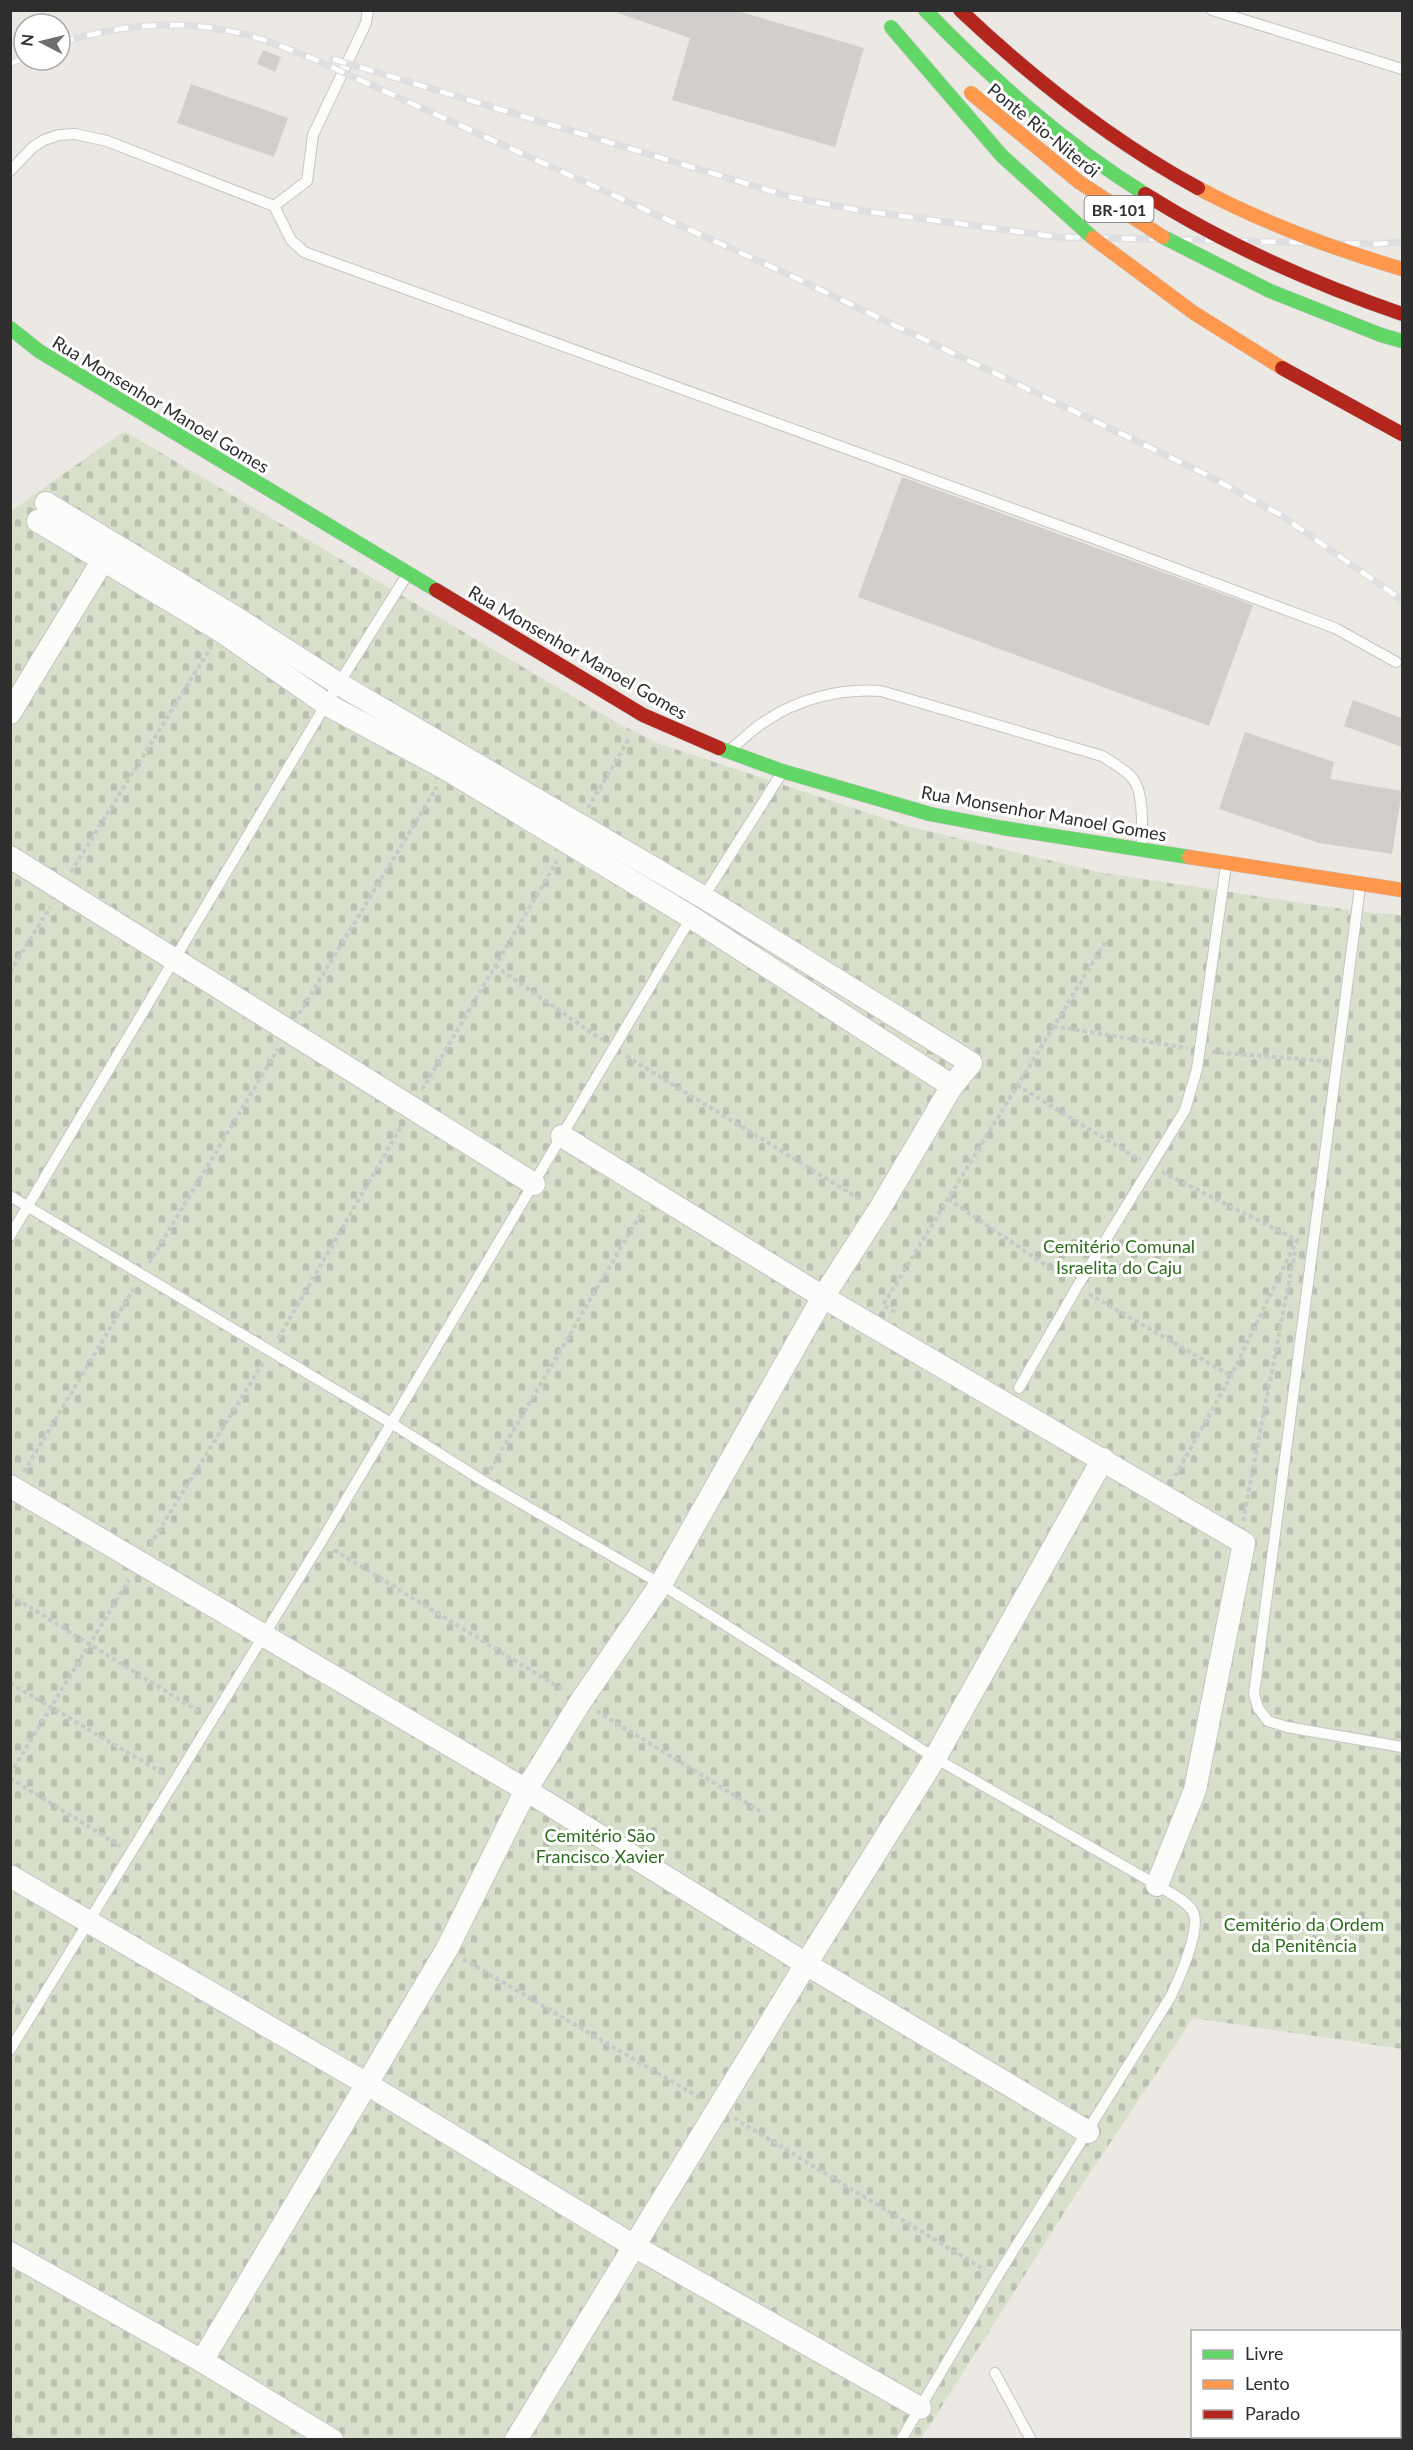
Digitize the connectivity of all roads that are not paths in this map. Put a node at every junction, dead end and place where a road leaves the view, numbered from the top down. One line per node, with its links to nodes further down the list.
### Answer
1 (368, 10): 7 (lane)
2 (925, 10): 9 (main road, Ponte Rio-Niterói / BR-101, bridge)
3 (960, 10): 8 (main road, Ponte Rio-Niterói, bridge)
4 (1212, 10): 5 (lane)
5 (1402, 69)
6 (10, 171): 7 (lane)
7 (274, 206): 15 (lane)
8 (1402, 269)
9 (1402, 314)
10 (10, 328): 14 (main road, Rua Monsenhor Manoel Gomes)
11 (1402, 341): 12 (main road, Ponte Rio-Niterói / BR-101, bridge)
12 (1402, 434)
13 (103, 560): 16 (street); 17 (street); 18 (street)
14 (408, 574): 16 (lane); 19 (main road, Rua Monsenhor Manoel Gomes)
15 (1396, 662)
16 (339, 684): 17 (lane); 21 (street)
17 (326, 704): 21 (street); 29 (lane)
18 (10, 713)
19 (728, 752): 20 (main road, Rua Monsenhor Manoel Gomes); 22 (lane)
20 (783, 771): 22 (main road, Rua Monsenhor Manoel Gomes); 27 (lane)
21 (573, 834): 27 (street); 28 (street)
22 (1142, 849): 24 (main road, Rua Monsenhor Manoel Gomes)
23 (10, 857): 29 (street)
24 (1227, 861): 25 (main road, Rua Monsenhor Manoel Gomes); 37 (lane)
25 (1361, 884): 26 (main road, Rua Monsenhor Manoel Gomes); 43 (lane)
26 (1402, 890)
27 (703, 897): 28 (lane); 30 (street)
28 (691, 917): 30 (street); 31 (lane)
29 (175, 960): 32 (street); 34 (lane)
30 (952, 1086): 36 (street)
31 (562, 1136): 32 (lane); 36 (street)
32 (534, 1184): 38 (lane)
33 (10, 1196): 34 (lane)
34 (28, 1207): 35 (lane); 38 (lane)
35 (10, 1236)
36 (823, 1297): 39 (street); 41 (street)
37 (1019, 1388)
38 (391, 1423): 41 (lane); 42 (lane)
39 (1103, 1459): 44 (street); 47 (street)
40 (13, 1487): 42 (street)
41 (661, 1584): 44 (lane); 45 (street)
42 (263, 1636): 45 (street); 48 (lane)
43 (1402, 1747)
44 (935, 1758): 47 (lane); 49 (street)
45 (526, 1790): 49 (street); 51 (street)
46 (10, 1876): 48 (street)
47 (1157, 1885): 52 (lane)
48 (89, 1921): 50 (lane); 51 (street)
49 (806, 1964): 52 (street); 53 (street)
50 (10, 2050)
51 (367, 2084): 53 (street); 55 (street)
52 (1088, 2132): 57 (lane)
53 (634, 2246): 57 (street); 59 (street)
54 (10, 2253): 55 (street)
55 (202, 2361): 58 (street)
56 (995, 2373): 61 (lane)
57 (920, 2408): 60 (lane)
58 (332, 2439)
59 (516, 2439)
60 (901, 2439)
61 (1031, 2439)

